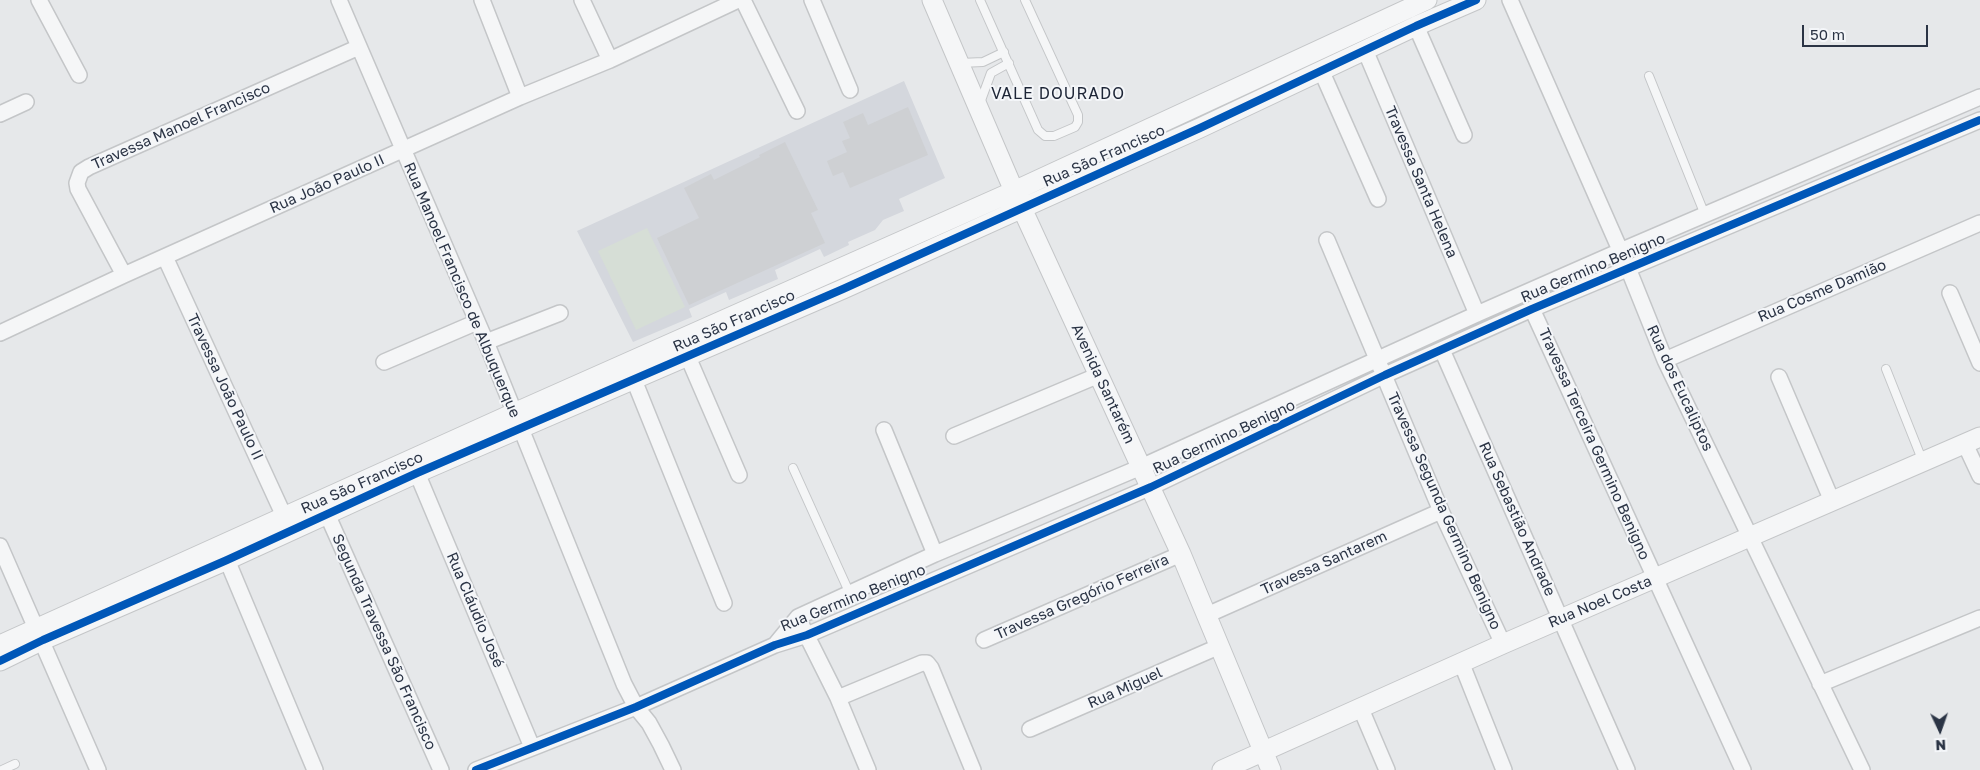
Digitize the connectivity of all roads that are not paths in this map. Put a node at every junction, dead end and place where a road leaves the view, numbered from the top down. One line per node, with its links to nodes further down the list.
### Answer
1 (40, 0): 22 (street)
2 (339, 0): 15 (street, Rua Manoel Francisco de Albuquerque)
3 (482, 0): 25 (street)
4 (582, 0): 18 (street)
5 (738, 0): 18 (street, Rua João Paulo II)
6 (742, 0): 29 (street)
7 (812, 0): 24 (street)
8 (932, 0): 19 (street, Avenida Santarém)
9 (980, 0): 17 (lane)
10 (1025, 0): 20 (lane)
11 (1427, 0): 34 (street, Rua São Francisco)
12 (1476, 0): 14 (street, Rua São Francisco)
13 (1510, 0): 40 (street, Rua dos Eucaliptos)
14 (1416, 26): 16 (street, Rua São Francisco); 32 (street)
15 (359, 47): 33 (street, Rua Manoel Francisco de Albuquerque); 43 (street, Travessa Manoel Francisco)
16 (1365, 50): 21 (street, Rua São Francisco); 47 (street, Travessa Santa Helena)
17 (1004, 52): 19 (lane); 20 (lane)
18 (610, 60): 25 (street, Rua João Paulo II)
19 (959, 63): 28 (street, Avenida Santarém)
20 (1009, 63): 28 (lane)
21 (1321, 70): 35 (street); 36 (street, Rua São Francisco)
22 (79, 76)
23 (1649, 76): 37 (lane)
24 (850, 90)
25 (520, 97): 33 (street, Rua João Paulo II)
26 (1980, 97): 37 (street, Rua Germino Benigno)
27 (26, 102): 30 (street)
28 (978, 107): 34 (street, Avenida Santarém)
29 (798, 111)
30 (0, 114)
31 (1980, 120): 42 (street, Rua Germino Benigno)
32 (1464, 135)
33 (403, 150): 41 (street, Rua João Paulo II); 48 (street, Rua Manoel Francisco de Albuquerque)
34 (1014, 191): 36 (street, Avenida Santarém); 62 (street, Rua São Francisco)
35 (1378, 199)
36 (1022, 208): 52 (street, Rua São Francisco); 58 (street, Avenida Santarém)
37 (1705, 215): 40 (street, Rua Germino Benigno)
38 (1980, 223): 54 (street, Rua Cosme Damião)
39 (1328, 240): 53 (street, Travessa Segunda Germino Benigno)
40 (1620, 251): 42 (street, Rua dos Eucaliptos); 47 (street, Rua Germino Benigno)
41 (165, 257): 43 (street, Rua João Paulo II); 76 (street, Travessa João Paulo II)
42 (1628, 268): 45 (street, Rua Germino Benigno); 54 (street, Rua dos Eucaliptos)
43 (124, 275): 49 (street, Rua João Paulo II)
44 (1950, 293): 56 (street)
45 (1532, 309): 51 (street, Rua Germino Benigno); 82 (street, Travessa Terceira Germino Benigno)
46 (560, 313): 50 (street)
47 (1477, 314): 53 (street, Rua Germino Benigno)
48 (477, 322): 50 (street, Rua Manoel Francisco de Albuquerque); 55 (street)
49 (0, 333)
50 (486, 342): 62 (street, Rua Manoel Francisco de Albuquerque)
51 (1442, 350): 59 (street, Rua Germino Benigno); 88 (street, Rua Sebastião Andrade)
52 (688, 356): 61 (street, Rua São Francisco); 70 (street)
53 (1378, 359): 59 (street, Travessa Segunda Germino Benigno); 67 (street, Rua Germino Benigno)
54 (1665, 360): 77 (street, Rua dos Eucaliptos)
55 (384, 362)
56 (1980, 363)
57 (1886, 369): 66 (lane)
58 (1099, 375): 64 (street); 67 (street, Avenida Santarém)
59 (1385, 376): 72 (street, Rua Germino Benigno); 74 (street, Travessa Segunda Germino Benigno)
60 (1778, 377): 73 (street)
61 (634, 380): 62 (street, Rua São Francisco); 84 (street)
62 (517, 421): 69 (street, Rua São Francisco); 76 (street, Rua São Francisco); 100 (street, Rua Manoel Francisco de Albuquerque)
63 (884, 430): 79 (street)
64 (954, 436)
65 (1973, 441): 66 (street, Rua Noel Costa); 71 (street)
66 (1923, 462): 73 (street, Rua Noel Costa)
67 (1141, 467): 72 (street, Avenida Santarém); 79 (street, Rua Germino Benigno)
68 (794, 468): 83 (lane)
69 (417, 473): 75 (street, Rua São Francisco); 103 (street, Rua Cláudio José)
70 (739, 474)
71 (1980, 476)
72 (1151, 486): 80 (street, Avenida Santarém); 90 (street, Rua Germino Benigno)
73 (1832, 501): 77 (street, Rua Noel Costa)
74 (1441, 511): 85 (street, Travessa Santarem); 92 (street, Travessa Segunda Germino Benigno)
75 (327, 514): 81 (street, Rua São Francisco); 110 (street, Segunda Travessa São Francisco)
76 (284, 516): 89 (street, Rua São Francisco)
77 (1751, 537): 82 (street, Rua Noel Costa); 98 (street, Rua dos Eucaliptos)
78 (0, 546): 89 (street)
79 (935, 554): 83 (street, Rua Germino Benigno)
80 (1181, 554): 85 (street, Avenida Santarém); 91 (street, Travessa Gregório Ferreira)
81 (227, 560): 89 (street, Rua São Francisco); 109 (street)
82 (1655, 579): 88 (street, Rua Noel Costa); 119 (street, Travessa Terceira Germino Benigno)
83 (850, 594): 86 (street, Rua Germino Benigno)
84 (724, 603)
85 (1208, 615): 95 (street, Avenida Santarém)
86 (798, 617): 90 (street); 94 (street, Rua Germino Benigno)
87 (1980, 618): 98 (street)
88 (1561, 619): 92 (street, Rua Noel Costa); 118 (street, Rua Sebastião Andrade)
89 (40, 634): 93 (street, Rua São Francisco); 96 (street, Rua São Francisco); 108 (street)
90 (807, 635): 94 (street, Rua Germino Benigno); 99 (street)
91 (984, 640)
92 (1503, 644): 97 (street, Rua Noel Costa)
93 (0, 645)
94 (775, 645): 100 (street, Rua Germino Benigno)
95 (1220, 646): 102 (street, Rua Miguel); 104 (street, Avenida Santarém)
96 (0, 660)
97 (1461, 662): 101 (street, Rua Noel Costa); 117 (street)
98 (1820, 684): 120 (street, Rua dos Eucaliptos)
99 (838, 698): 106 (street); 113 (street)
100 (636, 707): 103 (street, Rua Germino Benigno); 112 (street, Rua Manoel Francisco de Albuquerque)
101 (1361, 709): 104 (street, Rua Noel Costa); 116 (street)
102 (1030, 730)
103 (532, 748): 111 (street, Rua Germino Benigno)
104 (1263, 752): 114 (street, Rua Noel Costa); 115 (street, Avenida Santarém)
105 (14, 764): 107 (lane)
106 (967, 768)
107 (2, 770)
108 (98, 770)
109 (315, 770)
110 (441, 770)
111 (476, 770)
112 (673, 770)
113 (868, 770)
114 (1222, 770)
115 (1271, 770)
116 (1388, 770)
117 (1504, 770)
118 (1627, 770)
119 (1743, 770)
120 (1862, 770)

